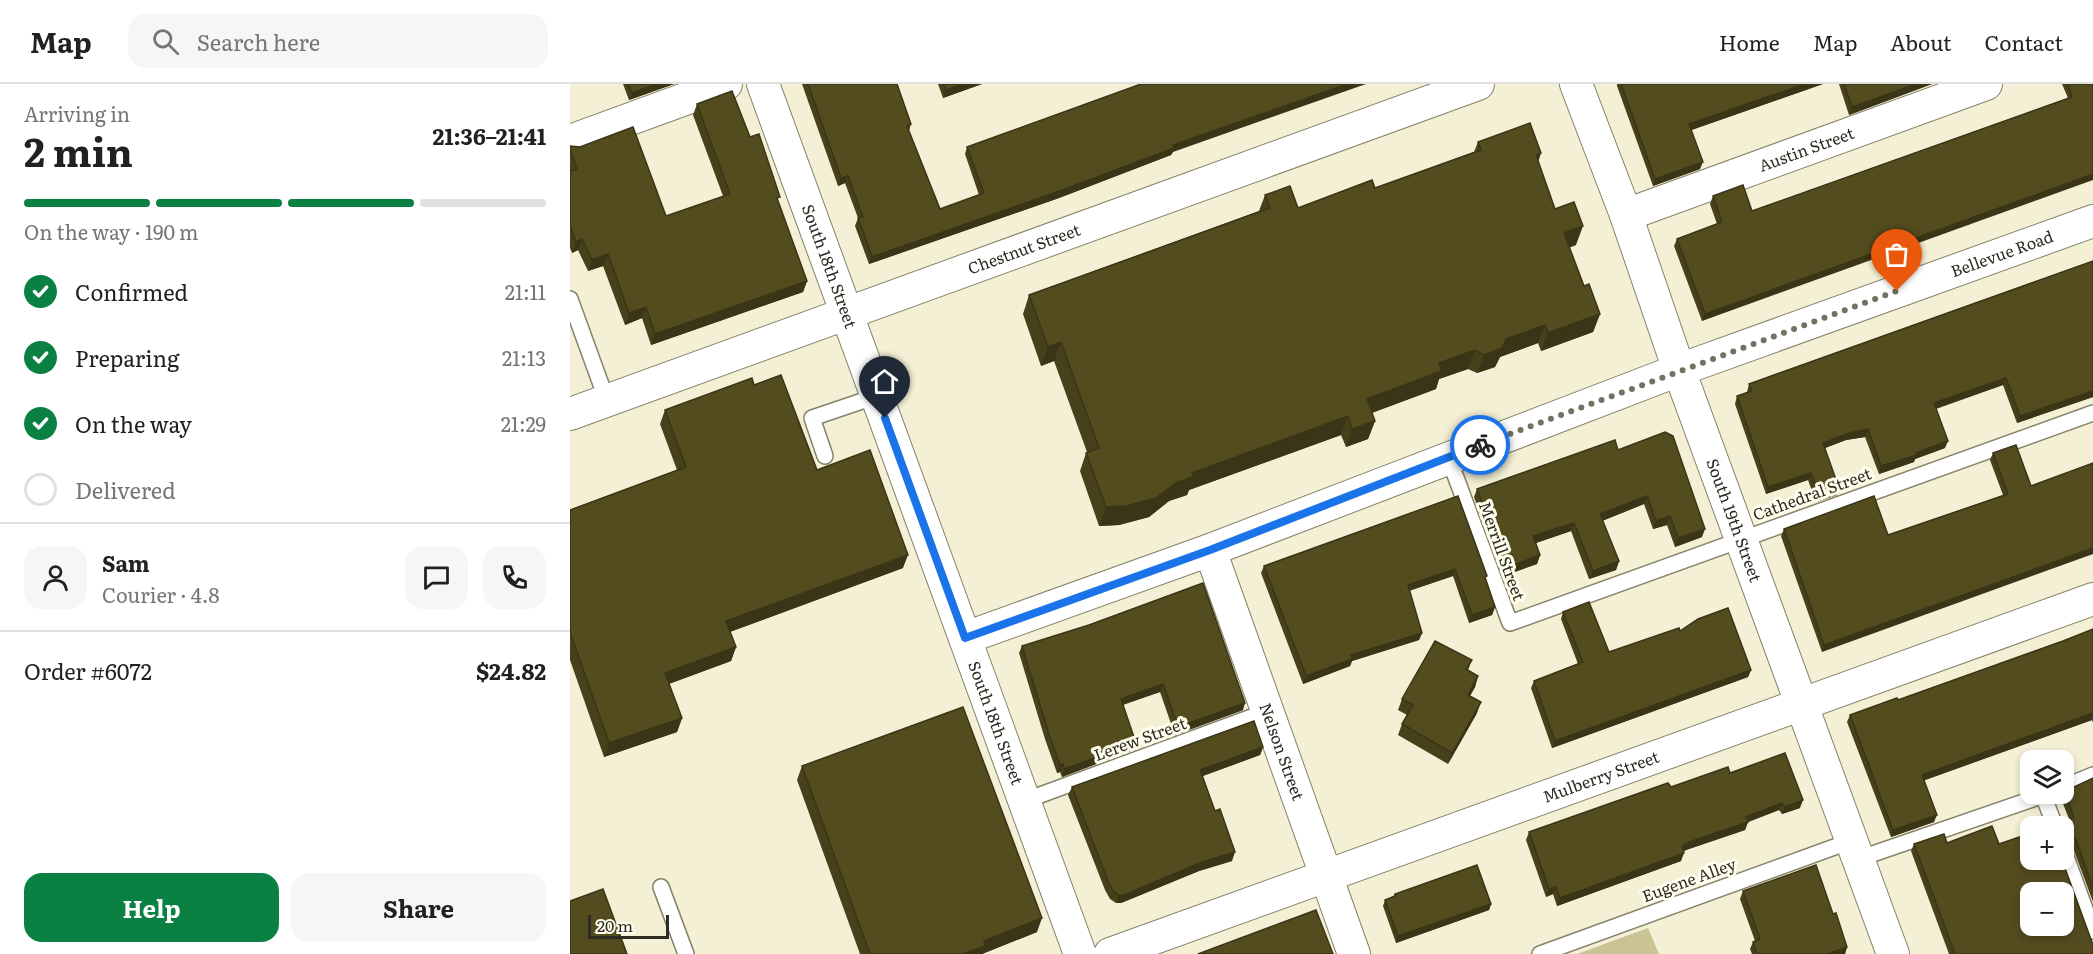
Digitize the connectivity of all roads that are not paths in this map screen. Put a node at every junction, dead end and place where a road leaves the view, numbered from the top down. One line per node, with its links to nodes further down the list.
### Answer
1 (726, 84): 6 (street)
2 (763, 84): 10 (street, South 18th Street)
3 (1478, 84): 10 (street, Chestnut Street)
4 (1576, 84): 7 (street, South 19th Street)
5 (1986, 84): 7 (street, Austin Street)
6 (570, 141)
7 (1626, 215): 11 (street, South 19th Street)
8 (2093, 221): 11 (street, Bellevue Road)
9 (570, 299): 13 (lane)
10 (847, 314): 12 (street, South 18th Street); 13 (street, Chestnut Street)
11 (1679, 369): 17 (street, Bellevue Road); 18 (street, South 19th Street)
12 (877, 396): 16 (lane); 22 (street, South 18th Street)
13 (607, 401): 15 (street, Chestnut Street)
14 (2093, 412): 18 (lane, Cathedral Street)
15 (570, 414)
16 (825, 456)
17 (1448, 456): 19 (street, Bellevue Road); 21 (lane, Merrill Street)
18 (1741, 538): 21 (lane, Cathedral Street); 23 (street, South 19th Street)
19 (1210, 550): 22 (street, Bellevue Road); 24 (street, Nelson Street)
20 (2093, 599): 23 (street, Mulberry Street)
21 (1510, 624)
22 (965, 638): 27 (street, South 18th Street)
23 (1801, 703): 29 (street, South 19th Street); 31 (street, Mulberry Street)
24 (1268, 711): 27 (lane, Lerew Street); 31 (street, Nelson Street)
25 (2093, 776): 26 (lane)
26 (2074, 783)
27 (1024, 801): 35 (street, South 18th Street)
28 (2020, 801): 29 (lane, Eugene Alley)
29 (1854, 850): 38 (lane, Eugene Alley); 39 (street, South 19th Street)
30 (2071, 870): 33 (lane)
31 (1326, 875): 36 (street, Mulberry Street); 37 (street, Nelson Street)
32 (661, 887): 34 (lane)
33 (2093, 931)
34 (686, 954)
35 (1080, 954)
36 (1110, 954)
37 (1354, 954)
38 (1540, 954)
39 (1893, 954)

